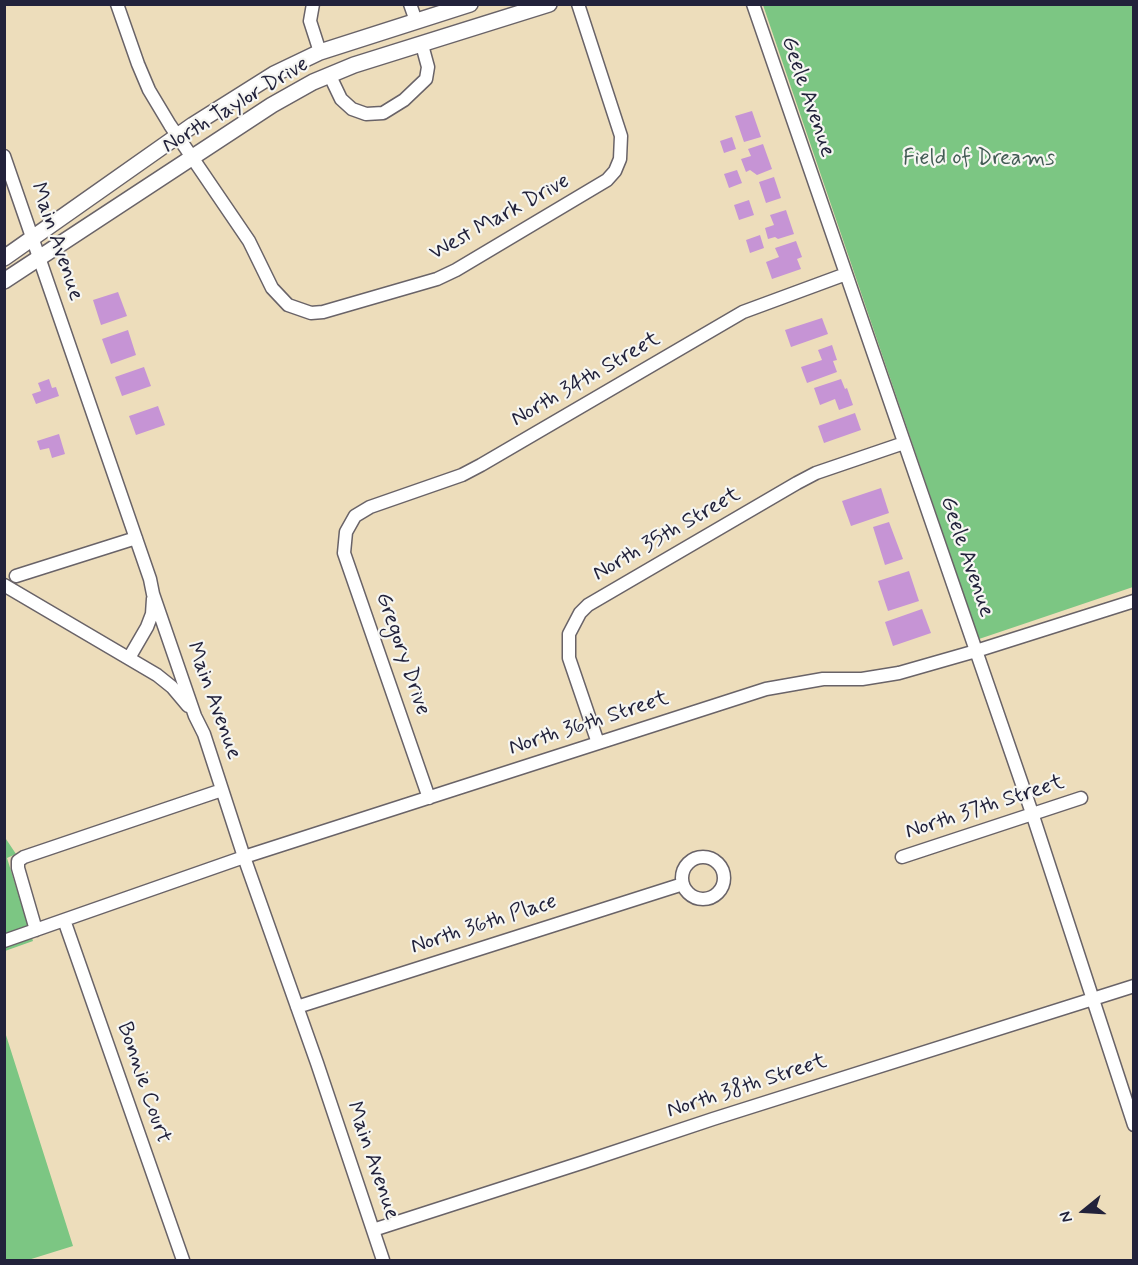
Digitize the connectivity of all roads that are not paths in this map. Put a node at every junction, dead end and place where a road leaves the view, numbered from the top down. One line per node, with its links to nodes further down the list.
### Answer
1 (117, 4): 12 (street, West Mark Drive)
2 (313, 4): 10 (street)
3 (410, 4): 8 (street)
4 (470, 4): 8 (main road, North Taylor Drive)
5 (549, 4): 9 (main road, North Taylor Drive)
6 (578, 4): 14 (street, West Mark Drive)
7 (753, 4): 18 (street, Geele Avenue)
8 (416, 21): 10 (main road, North Taylor Drive)
9 (422, 45): 11 (main road, North Taylor Drive); 11 (street)
10 (320, 52): 12 (main road, North Taylor Drive)
11 (330, 76): 14 (main road, North Taylor Drive)
12 (178, 136): 14 (street, West Mark Drive); 15 (main road, North Taylor Drive)
13 (4, 156): 15 (street, Main Avenue)
14 (193, 157): 17 (main road, North Taylor Drive)
15 (32, 238): 16 (main road, North Taylor Drive); 17 (street, Main Avenue)
16 (4, 258)
17 (39, 259): 19 (main road, North Taylor Drive); 22 (street, Main Avenue)
18 (846, 274): 20 (street, Geele Avenue); 21 (street, North 34th Street)
19 (4, 281)
20 (904, 442): 27 (street, Geele Avenue); 30 (street, North 35th Street)
21 (349, 524): 32 (street, Gregory Drive)
22 (136, 538): 23 (street); 25 (street, Main Avenue)
23 (16, 576)
24 (4, 585): 28 (street)
25 (153, 594): 28 (street); 29 (street, Main Avenue)
26 (1134, 601): 27 (street, North 36th Street)
27 (976, 651): 30 (street, North 36th Street); 34 (street, Geele Avenue)
28 (129, 658): 29 (street)
29 (195, 716): 31 (street, Main Avenue)
30 (598, 743): 32 (street, North 36th Street)
31 (222, 790): 35 (street, Main Avenue); 39 (street)
32 (429, 798): 35 (street, North 36th Street)
33 (1081, 798): 34 (street, North 37th Street)
34 (1032, 813): 36 (street, North 37th Street); 42 (street, Geele Avenue)
35 (244, 857): 38 (street, North 36th Street); 43 (street, Main Avenue)
36 (902, 857)
37 (683, 884): 43 (street, North 36th Place)
38 (64, 920): 39 (street, North 36th Street); 46 (street, Bonnie Court)
39 (36, 930): 40 (street, North 36th Street)
40 (4, 941)
41 (1134, 986): 42 (street, North 38th Street)
42 (1092, 999): 44 (street, Geele Avenue); 45 (street, North 38th Street)
43 (297, 1007): 45 (street, Main Avenue)
44 (1134, 1125)
45 (373, 1230): 47 (street, Main Avenue)
46 (183, 1260)
47 (383, 1260)

